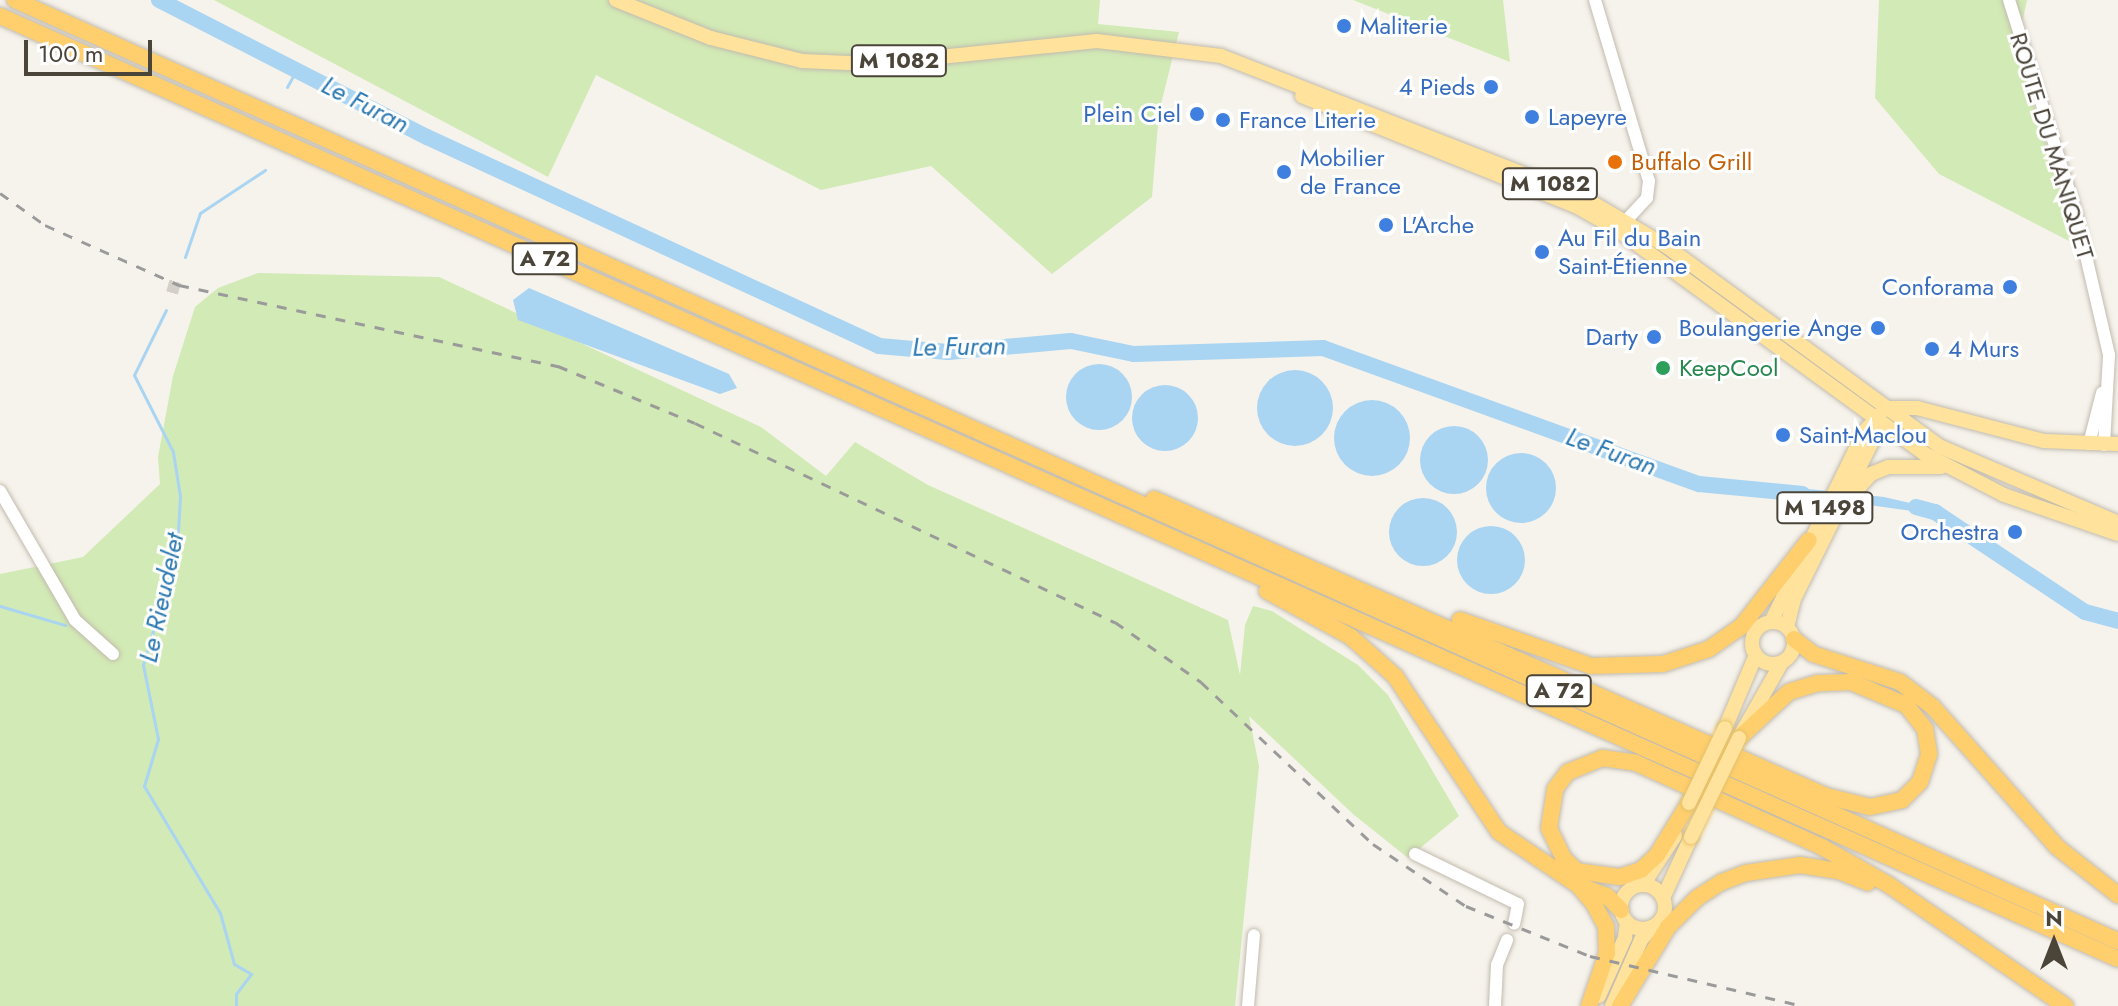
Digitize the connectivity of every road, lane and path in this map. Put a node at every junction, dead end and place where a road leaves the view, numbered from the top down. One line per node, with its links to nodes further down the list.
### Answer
1 (15, 0): 15 (highway, A 72)
2 (616, 0): 6 (main road, M 1082)
3 (1595, 0): 6 (street)
4 (2009, 0): 12 (street, ROUTE DU MANIQUET)
5 (0, 16): 22 (highway, A 72)
6 (1621, 226): 7 (main road, M 1082); 8 (main road, M 1082)
7 (1688, 263): 8 (main road); 10 (main road, M 1082)
8 (1680, 277): 9 (main road, M 1082)
9 (1839, 394): 10 (main road, M 1082); 10 (main road)
10 (1883, 417): 11 (main road); 13 (main road); 14 (main road, M 1082); 17 (main road, M 1498); 20 (main road, M 1498)
11 (1954, 417): 12 (main road); 13 (main road)
12 (2104, 444)
13 (1941, 447): 18 (main road)
14 (1949, 468): 17 (main road); 19 (main road, M 1082)
15 (1084, 479): 21 (highway); 41 (highway, A 72)
16 (0, 491): 25 (street)
17 (1841, 505): 24 (main road, M 1498)
18 (2118, 523)
19 (2118, 534)
20 (1809, 540): 21 (highway); 23 (main road, M 1498)
21 (1310, 564): 28 (highway)
22 (1242, 569): 31 (highway); 42 (highway, A 72)
23 (1771, 622): 24 (main road); 26 (main road)
24 (1790, 633): 27 (main road); 33 (highway)
25 (113, 654)
26 (1756, 655): 27 (main road); 28 (main road)
27 (1782, 662): 28 (main road)
28 (1732, 733): 29 (main road, bridge); 34 (main road, bridge)
29 (1689, 803): 32 (main road); 35 (highway)
30 (1415, 854): 37 (street)
31 (1578, 885): 36 (highway); 45 (highway)
32 (1643, 885): 34 (main road); 36 (main road)
33 (2118, 895)
34 (1663, 898): 38 (main road)
35 (1930, 914): 47 (highway); 48 (highway)
36 (1624, 916): 38 (main road); 45 (main road)
37 (1514, 924)
38 (1653, 926): 46 (main road)
39 (1254, 935): 43 (street)
40 (1507, 940): 44 (street)
41 (2118, 941)
42 (2118, 959)
43 (1248, 1006)
44 (1495, 1006)
45 (1592, 1006)
46 (1612, 1006)
47 (1620, 1006)
48 (2065, 1006)

